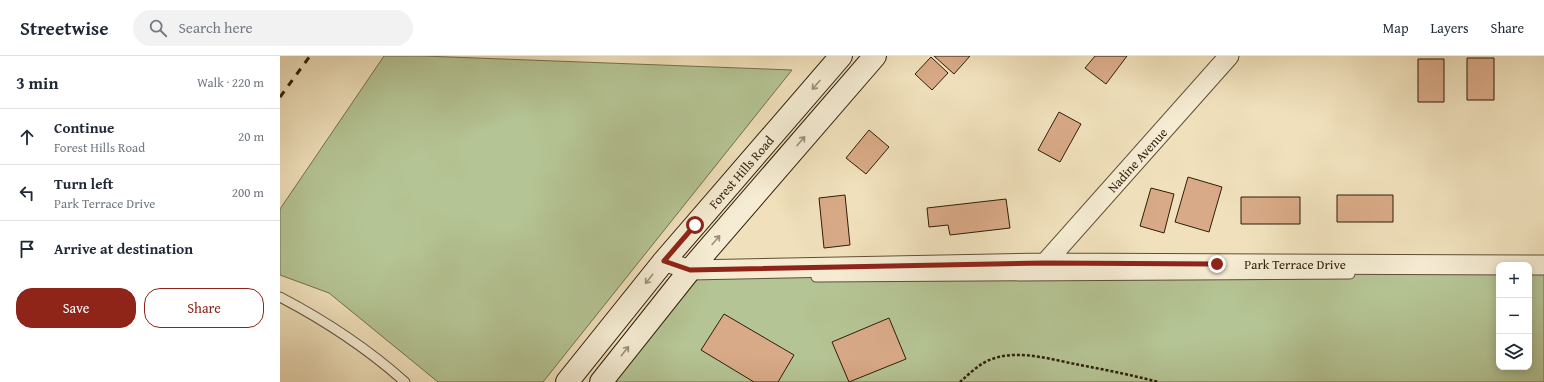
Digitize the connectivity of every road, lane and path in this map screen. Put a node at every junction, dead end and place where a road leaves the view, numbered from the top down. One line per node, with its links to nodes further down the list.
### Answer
1 (842, 56): 4 (street, Forest Hills Road, one-way to 4)
2 (875, 56): 7 (street, Forest Hills Road, one-way to 2)
3 (1229, 56): 5 (street, Nadine Avenue)
4 (664, 261): 7 (street, Park Terrace Drive); 14 (street, Forest Hills Road, one-way to 14)
5 (1045, 263): 6 (street, Park Terrace Drive); 7 (street, Park Terrace Drive)
6 (1544, 265)
7 (690, 270): 15 (street, Forest Hills Road, one-way to 7)
8 (1532, 272): 9 (lane)
9 (1544, 272)
10 (1496, 273): 11 (lane)
11 (720, 277)
12 (280, 297): 13 (lane)
13 (405, 382)
14 (567, 382)
15 (601, 382)
16 (960, 382): 17 (path)
17 (1158, 382)

